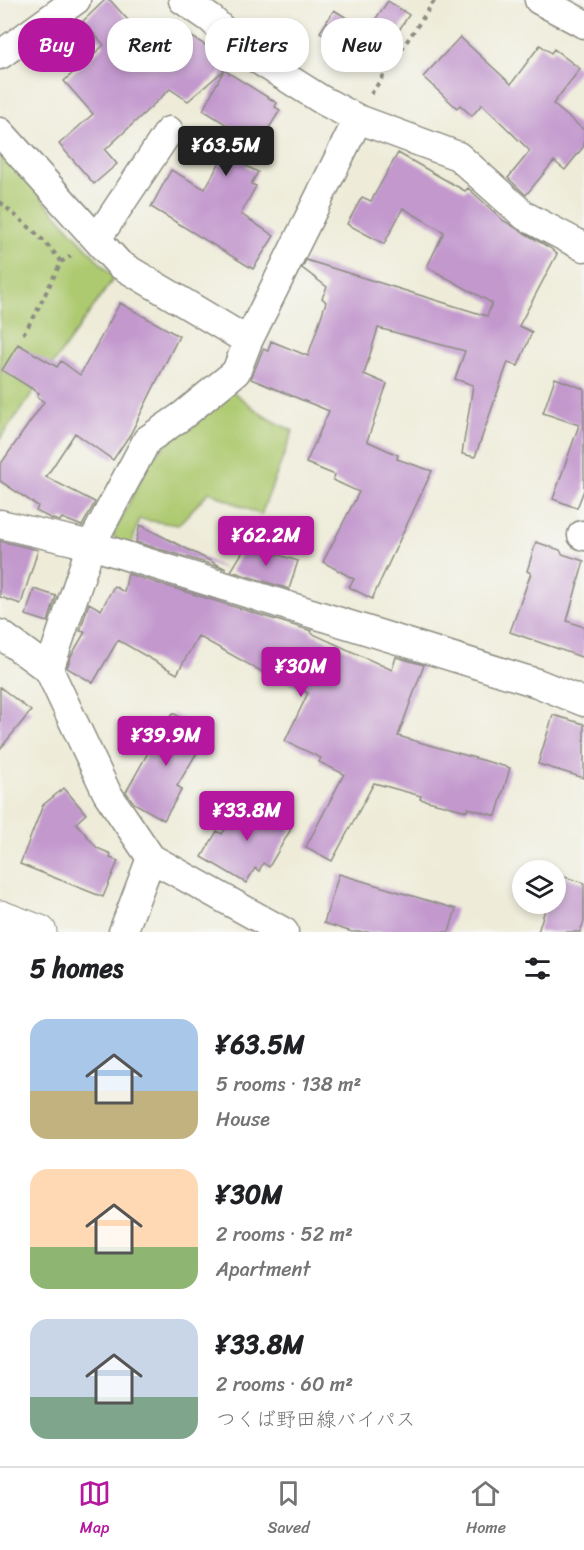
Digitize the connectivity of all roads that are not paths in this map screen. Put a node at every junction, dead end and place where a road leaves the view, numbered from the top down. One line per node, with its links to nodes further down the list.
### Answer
1 (76, 0): 5 (street)
2 (183, 0): 6 (street)
3 (539, 0): 4 (street)
4 (584, 24)
5 (0, 55)
6 (358, 119): 10 (street); 11 (street)
7 (169, 131): 9 (street)
8 (0, 132): 9 (street)
9 (97, 239): 11 (street)
10 (584, 247)
11 (248, 341): 13 (street)
12 (0, 524): 13 (street)
13 (91, 545): 15 (street); 16 (street)
14 (0, 634): 15 (street)
15 (49, 669): 17 (street)
16 (584, 702)
17 (151, 858): 20 (street); 21 (street)
18 (0, 917): 19 (main road)
19 (40, 932)
20 (123, 932)
21 (284, 932)

